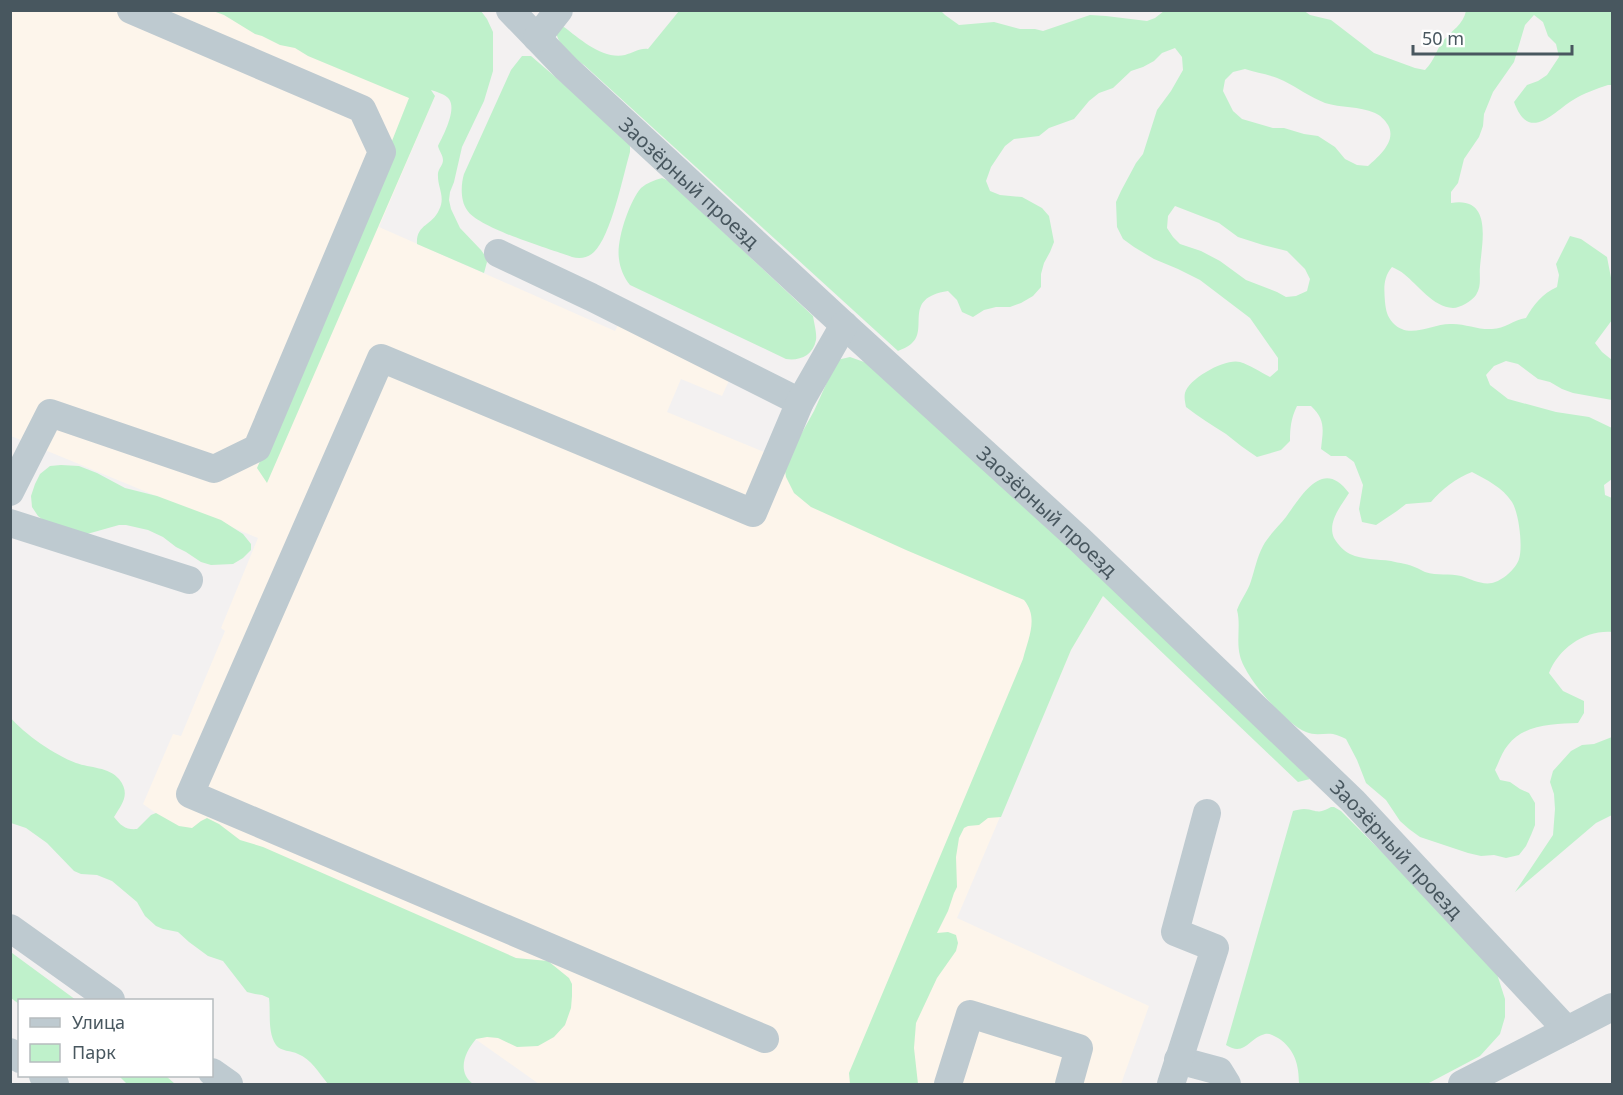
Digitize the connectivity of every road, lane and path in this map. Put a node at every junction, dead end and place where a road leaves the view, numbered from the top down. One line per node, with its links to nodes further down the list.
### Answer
1 (131, 10): 8 (street)
2 (510, 10): 4 (street, Заозёрный проезд)
3 (559, 10): 4 (street)
4 (537, 38): 6 (street, Заозёрный проезд)
5 (498, 253): 7 (street)
6 (844, 325): 7 (street); 15 (street, Заозёрный проезд)
7 (800, 402): 16 (street)
8 (10, 492)
9 (10, 523): 10 (street)
10 (189, 580)
11 (1207, 813): 17 (street)
12 (10, 928): 13 (street)
13 (110, 999)
14 (1612, 1007): 15 (street)
15 (1567, 1030): 23 (street)
16 (765, 1039)
17 (1175, 1072): 22 (street)
18 (213, 1073): 19 (street)
19 (228, 1084)
20 (948, 1084): 21 (street)
21 (1069, 1084)
22 (1227, 1084)
23 (1462, 1084)

